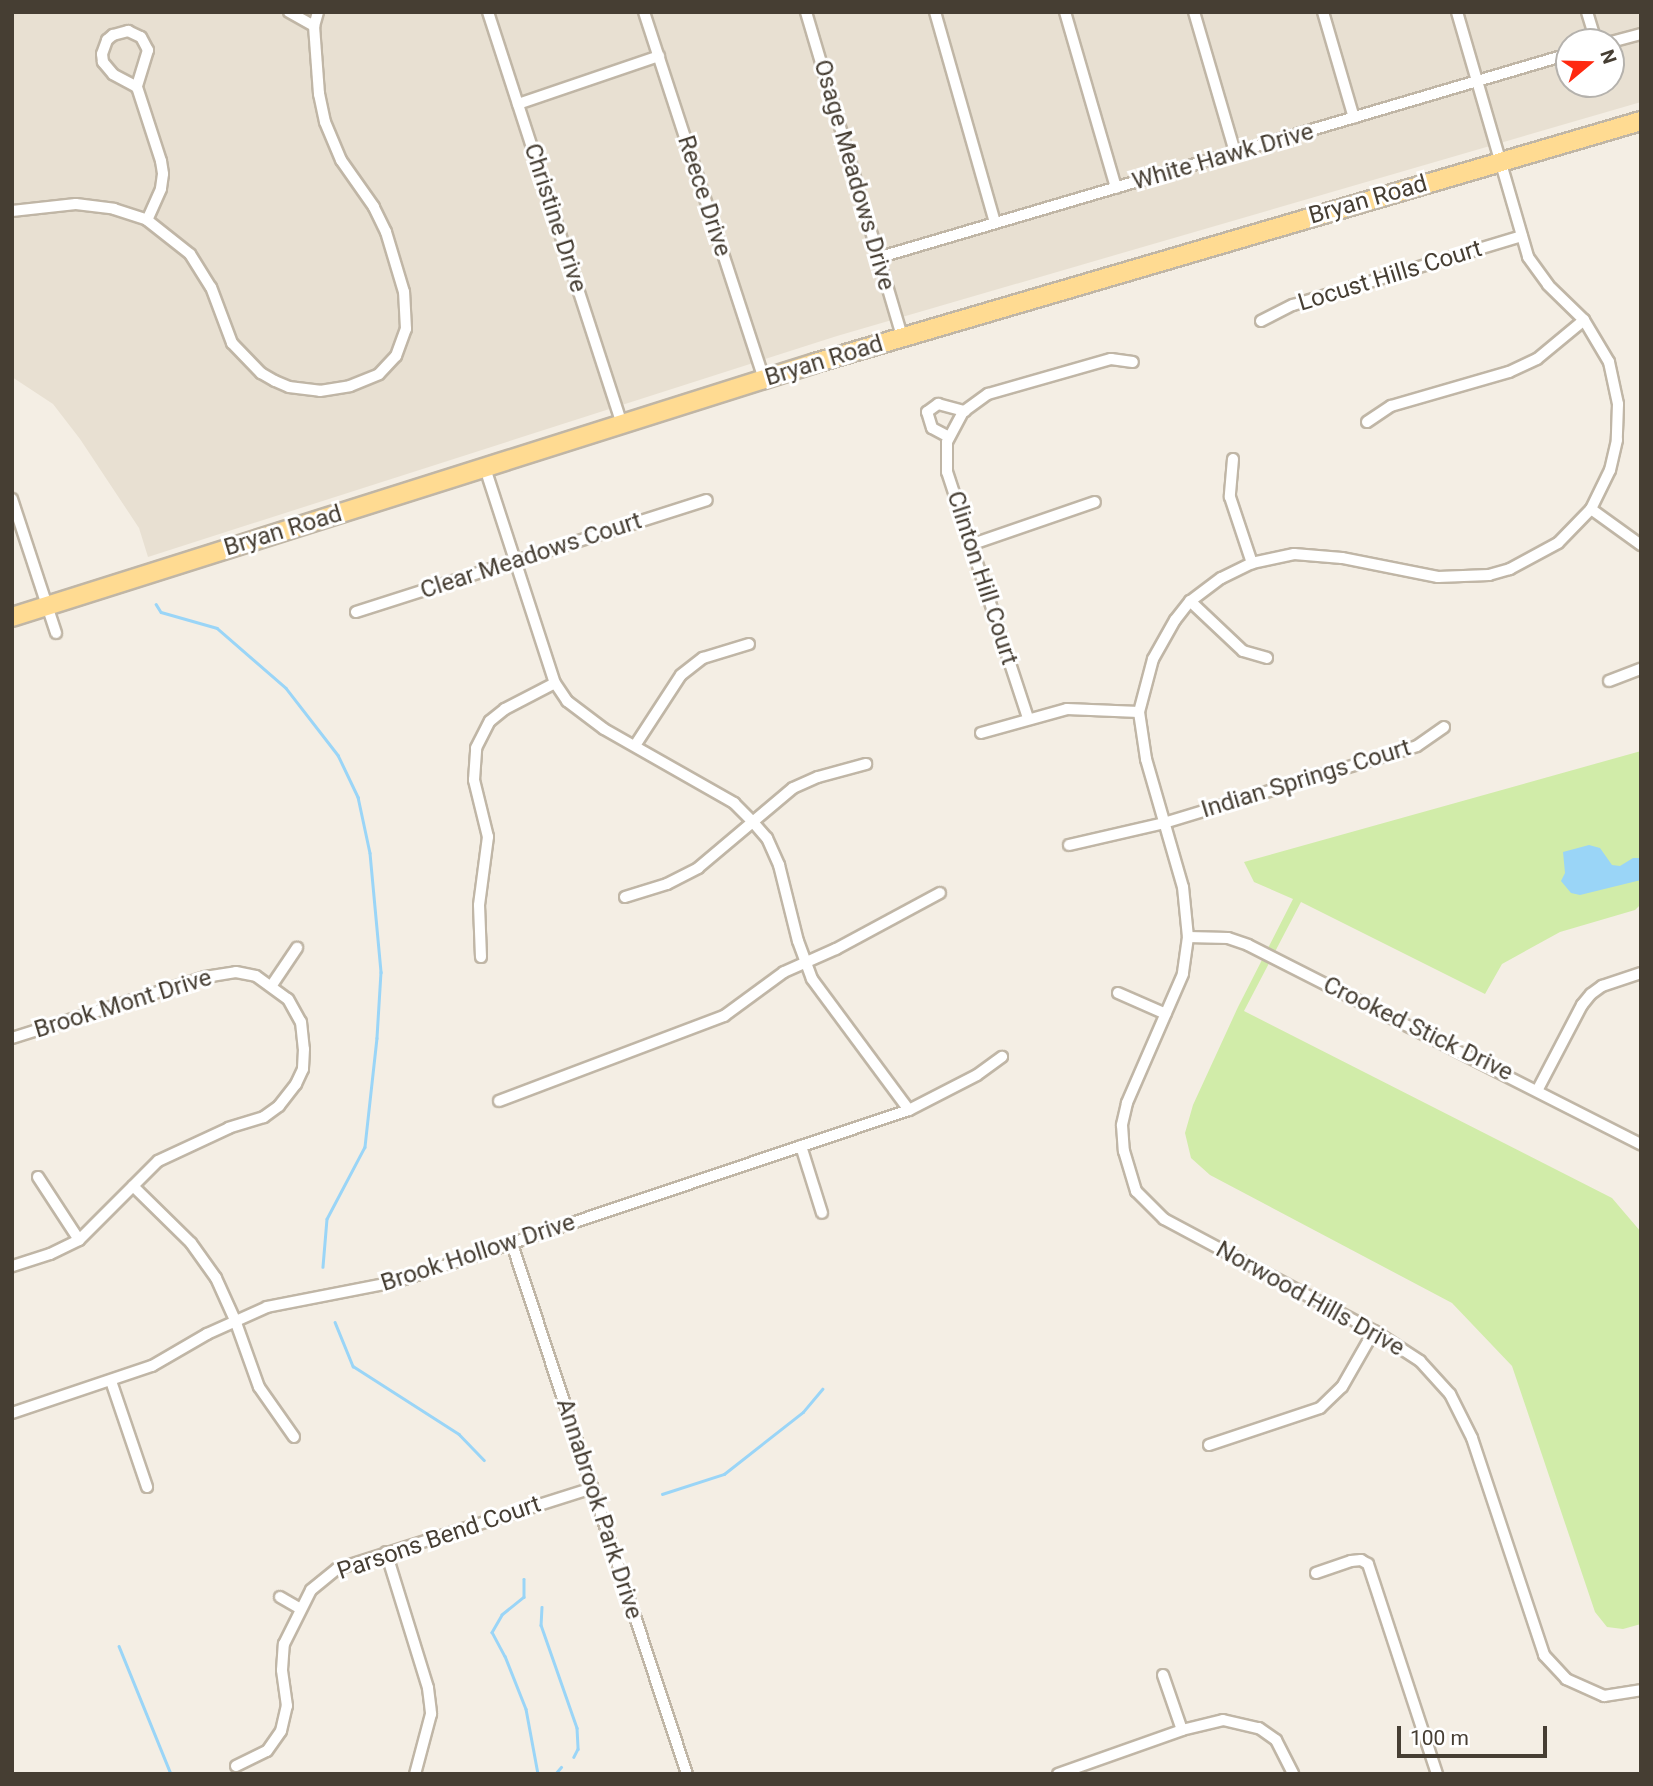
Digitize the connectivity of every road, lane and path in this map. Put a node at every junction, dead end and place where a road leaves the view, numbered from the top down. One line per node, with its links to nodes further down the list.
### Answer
1 (289, 12): 11 (street)
2 (318, 12): 11 (street)
3 (488, 12): 16 (street, Christine Drive)
4 (644, 12): 12 (street, Reece Drive)
5 (806, 12): 26 (street, Osage Meadows Drive)
6 (935, 12): 24 (street)
7 (1065, 12): 21 (street)
8 (1194, 12): 19 (street)
9 (1324, 12): 17 (street)
10 (1457, 12): 14 (street, Norwood Hills Drive)
11 (314, 26): 23 (street)
12 (659, 56): 16 (street); 31 (street, Reece Drive)
13 (1555, 58): 14 (street, White Hawk Drive)
14 (1478, 82): 17 (street, White Hawk Drive); 20 (street, Norwood Hills Drive)
15 (137, 87): 15 (street); 23 (street)
16 (517, 104): 34 (street, Christine Drive)
17 (1354, 118): 19 (street, White Hawk Drive)
18 (1641, 121): 20 (main road, Bryan Road)
19 (1235, 152): 21 (street, White Hawk Drive)
20 (1500, 162): 25 (street, Norwood Hills Drive); 29 (main road, Bryan Road)
21 (1116, 188): 24 (street, White Hawk Drive)
22 (12, 211): 23 (street)
23 (148, 220)
24 (995, 222): 26 (street, White Hawk Drive)
25 (1522, 236): 27 (street, Norwood Hills Drive); 28 (street, Locust Hills Court)
26 (877, 258): 29 (street, Osage Meadows Drive)
27 (1584, 320): 33 (street); 41 (street, Norwood Hills Drive)
28 (1261, 321)
29 (902, 337): 31 (main road, Bryan Road)
30 (1133, 362): 32 (street, Clinton Hill Court)
31 (764, 379): 34 (main road, Bryan Road)
32 (965, 411): 35 (street, Clinton Hill Court); 35 (street)
33 (1367, 422)
34 (622, 425): 37 (main road, Bryan Road)
35 (949, 437): 42 (street, Clinton Hill Court)
36 (1233, 459): 45 (street)
37 (485, 468): 44 (street); 47 (main road, Bryan Road)
38 (12, 499): 47 (street)
39 (706, 499): 44 (street, Clear Meadows Court)
40 (1096, 502): 42 (street)
41 (1591, 509): 43 (street); 45 (street, Norwood Hills Drive)
42 (970, 545): 57 (street, Clinton Hill Court)
43 (1641, 545)
44 (516, 561): 48 (street, Clear Meadows Court); 55 (street)
45 (1252, 563): 46 (street, Norwood Hills Drive)
46 (1190, 601): 52 (street); 56 (street, Norwood Hills Drive)
47 (47, 606): 49 (main road, Bryan Road); 50 (street)
48 (356, 612)
49 (12, 617)
50 (56, 633)
51 (749, 644): 60 (street)
52 (1267, 658)
53 (1641, 669): 54 (street)
54 (1609, 681)
55 (555, 683): 60 (street); 69 (street)
56 (1139, 712): 57 (street); 63 (street, Norwood Hills Drive)
57 (1028, 718): 59 (street)
58 (1444, 727): 63 (street, Indian Springs Court)
59 (981, 733)
60 (636, 744): 62 (street)
61 (866, 764): 62 (street)
62 (752, 821): 66 (street); 70 (street)
63 (1164, 823): 64 (street, Indian Springs Court); 67 (street, Norwood Hills Drive)
64 (1069, 845)
65 (940, 893): 70 (street)
66 (625, 897)
67 (1188, 937): 74 (street, Norwood Hills Drive); 77 (street, Crooked Stick Drive)
68 (297, 948): 72 (street)
69 (481, 957)
70 (805, 962): 78 (street); 79 (street)
71 (1641, 973): 77 (street)
72 (272, 985): 75 (street, Brook Mont Drive); 83 (street)
73 (1118, 993): 74 (street)
74 (1166, 1014): 89 (street, Norwood Hills Drive)
75 (12, 1038)
76 (1002, 1057): 79 (street, Brook Hollow Drive)
77 (1538, 1089): 80 (street, Crooked Stick Drive)
78 (499, 1101)
79 (909, 1110): 81 (street, Brook Hollow Drive)
80 (1641, 1144)
81 (801, 1146): 84 (street); 86 (street, Brook Hollow Drive)
82 (38, 1177): 85 (street)
83 (133, 1186): 85 (street); 88 (street)
84 (822, 1213)
85 (79, 1240): 87 (street)
86 (512, 1244): 88 (street, Brook Hollow Drive); 95 (street, Annabrook Park Drive)
87 (12, 1266)
88 (235, 1320): 90 (street, Brook Hollow Drive); 92 (street)
89 (1374, 1331): 93 (street); 101 (street, Norwood Hills Drive)
90 (111, 1381): 91 (street, Brook Hollow Drive); 94 (street)
91 (12, 1413)
92 (294, 1437)
93 (1209, 1445)
94 (147, 1487)
95 (592, 1488): 96 (street, Parsons Bend Court); 105 (street, Annabrook Park Drive)
96 (386, 1552): 99 (street, Parsons Bend Court); 104 (street)
97 (1316, 1573): 108 (street)
98 (281, 1597): 99 (street)
99 (299, 1608): 103 (street, Parsons Bend Court)
100 (1164, 1675): 102 (street)
101 (1641, 1690)
102 (1182, 1730): 106 (street); 107 (street)
103 (236, 1766)
104 (415, 1774)
105 (687, 1774)
106 (1058, 1774)
107 (1293, 1774)
108 (1437, 1774)

